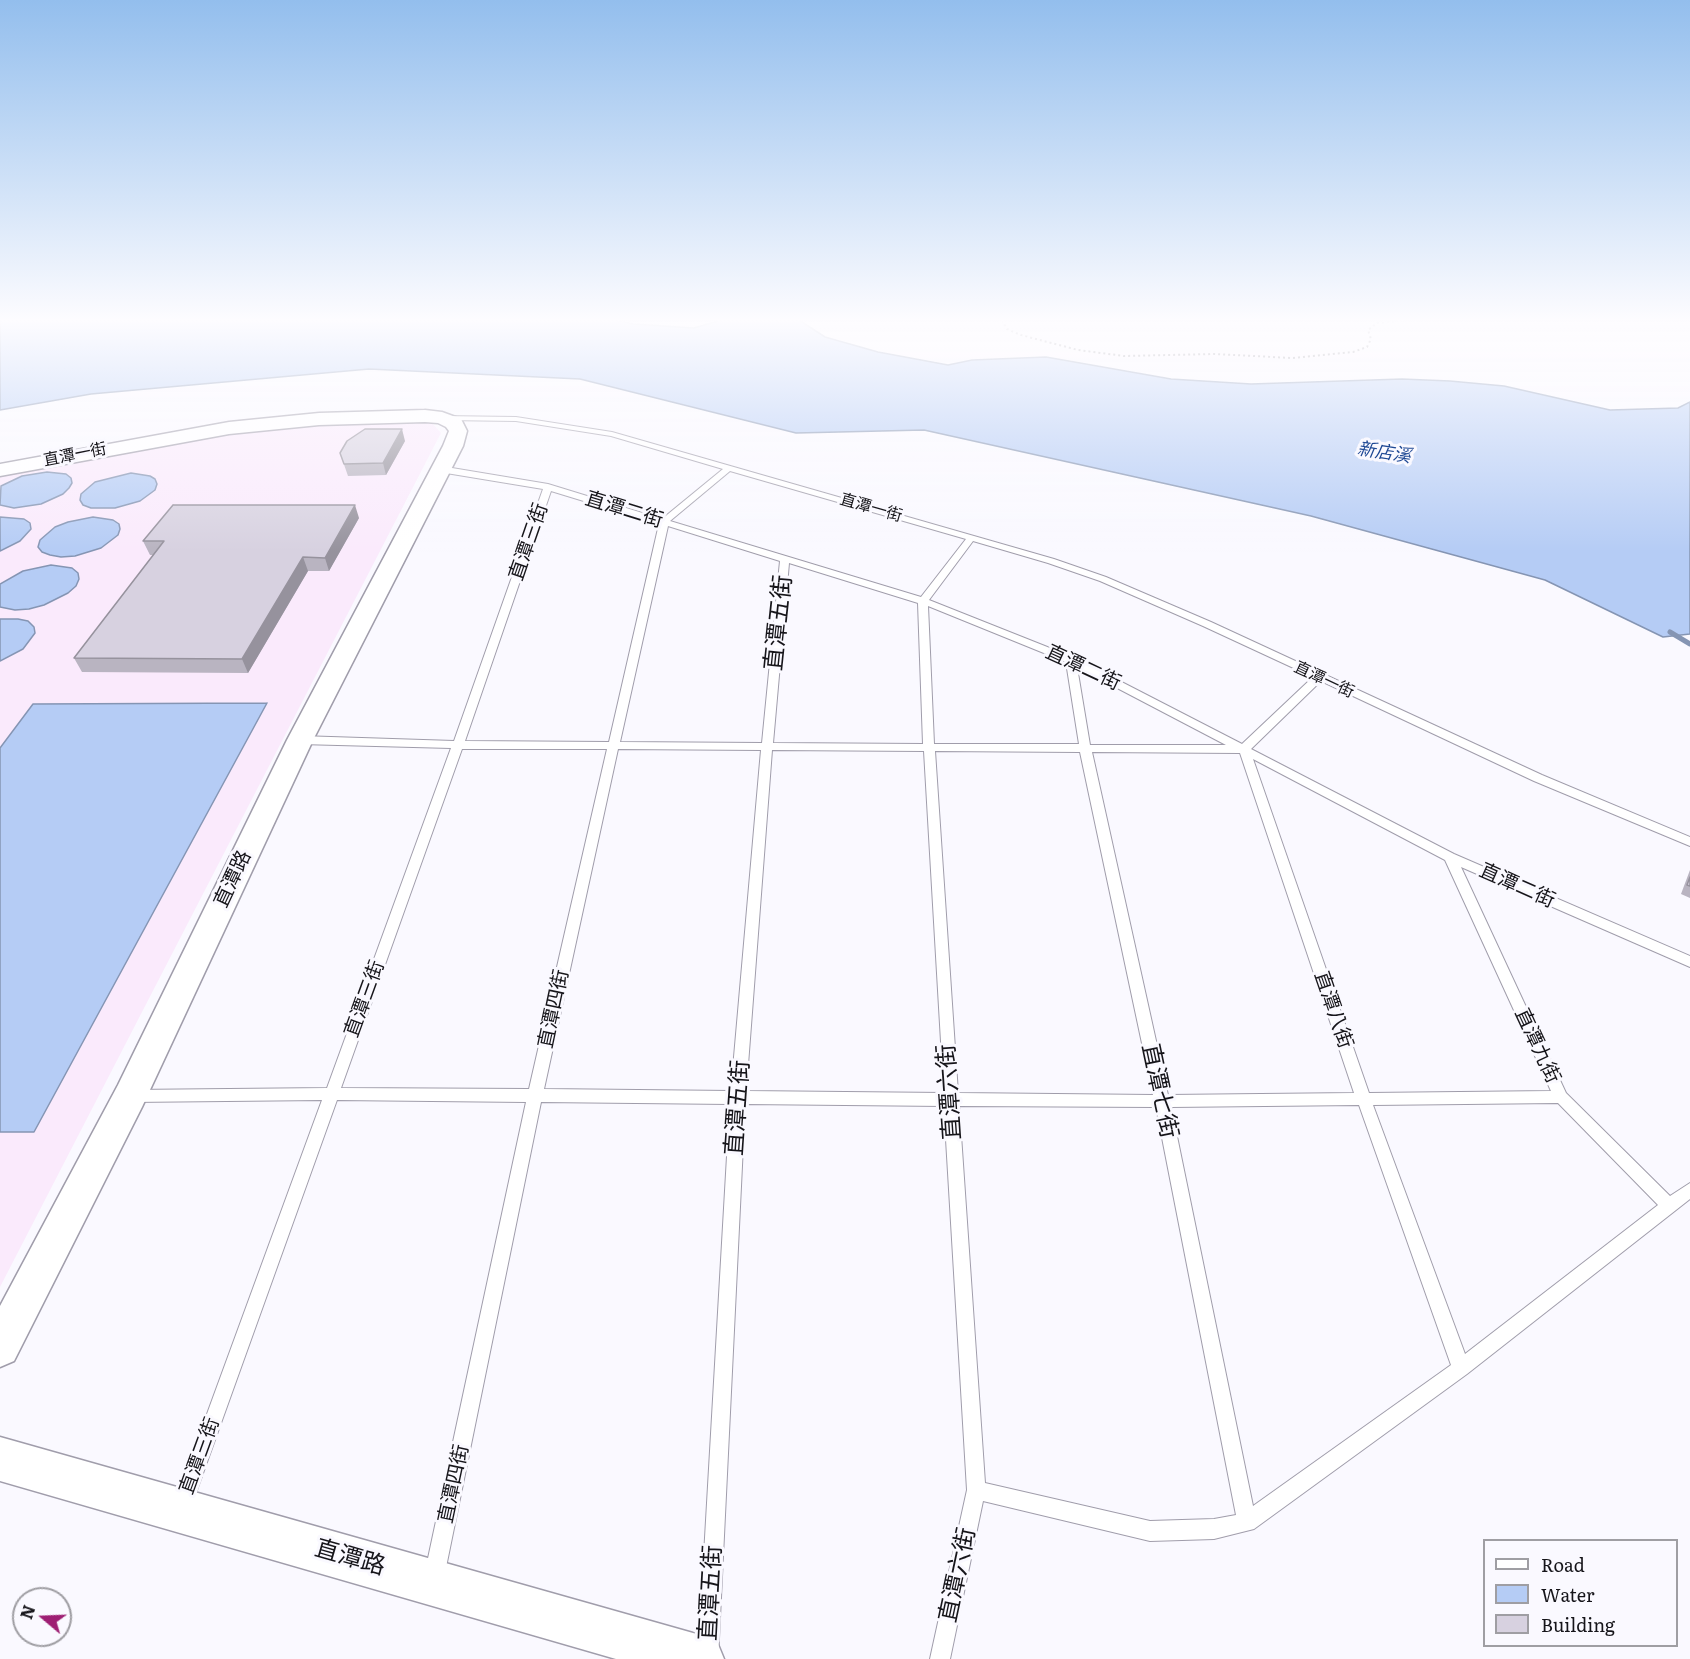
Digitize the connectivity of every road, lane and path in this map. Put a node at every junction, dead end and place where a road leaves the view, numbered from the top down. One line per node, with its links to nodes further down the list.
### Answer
1 (442, 418): 2 (lane, 直潭一街); 3 (street, 直潭路); 4 (street, 直潭一街)
2 (730, 467): 6 (lane); 7 (lane, 直潭一街)
3 (440, 469): 5 (lane, 直潭二街); 12 (street, 直潭路)
4 (0, 470)
5 (548, 487): 6 (lane, 直潭二街); 14 (lane, 直潭三街)
6 (664, 522): 8 (lane, 直潭二街); 13 (lane, 直潭四街)
7 (972, 537): 9 (lane); 11 (lane, 直潭一街)
8 (785, 558): 9 (lane, 直潭二街); 15 (lane, 直潭五街)
9 (923, 601): 10 (lane, 直潭二街); 16 (lane, 直潭六街)
10 (1071, 660): 17 (lane, 直潭七街); 18 (lane, 直潭二街)
11 (1319, 678): 18 (lane); 19 (lane, 直潭一街)
12 (300, 740): 14 (lane); 23 (street, 直潭路)
13 (612, 744): 14 (lane); 15 (lane); 24 (lane, 直潭四街)
14 (458, 745): 22 (lane, 直潭三街)
15 (767, 745): 16 (lane); 25 (lane, 直潭五街)
16 (929, 746): 17 (lane); 27 (lane, 直潭六街)
17 (1085, 747): 18 (lane); 29 (lane, 直潭七街)
18 (1244, 749): 20 (lane, 直潭二街); 28 (lane, 直潭八街)
19 (1690, 842)
20 (1450, 857): 21 (lane, 直潭二街); 26 (lane, 直潭九街)
21 (1690, 962)
22 (330, 1094): 23 (lane); 24 (lane); 36 (lane, 直潭三街)
23 (130, 1096): 32 (street, 直潭路)
24 (535, 1096): 25 (lane); 38 (lane, 直潭四街)
25 (738, 1096): 27 (lane); 40 (lane, 直潭五街)
26 (1561, 1097): 28 (lane); 31 (lane, 直潭九街)
27 (950, 1100): 29 (lane); 35 (lane, 直潭六街)
28 (1364, 1100): 29 (lane); 33 (lane, 直潭八街)
29 (1162, 1101): 37 (lane, 直潭七街)
30 (1690, 1190): 31 (lane)
31 (1669, 1205): 33 (lane)
32 (0, 1347)
33 (1461, 1368): 37 (lane)
34 (0, 1459): 36 (street, 直潭路)
35 (976, 1490): 37 (lane); 41 (lane, 直潭六街)
36 (181, 1511): 38 (street, 直潭路)
37 (1247, 1522)
38 (433, 1581): 39 (street, 直潭路)
39 (700, 1659)
40 (708, 1659)
41 (940, 1659)

